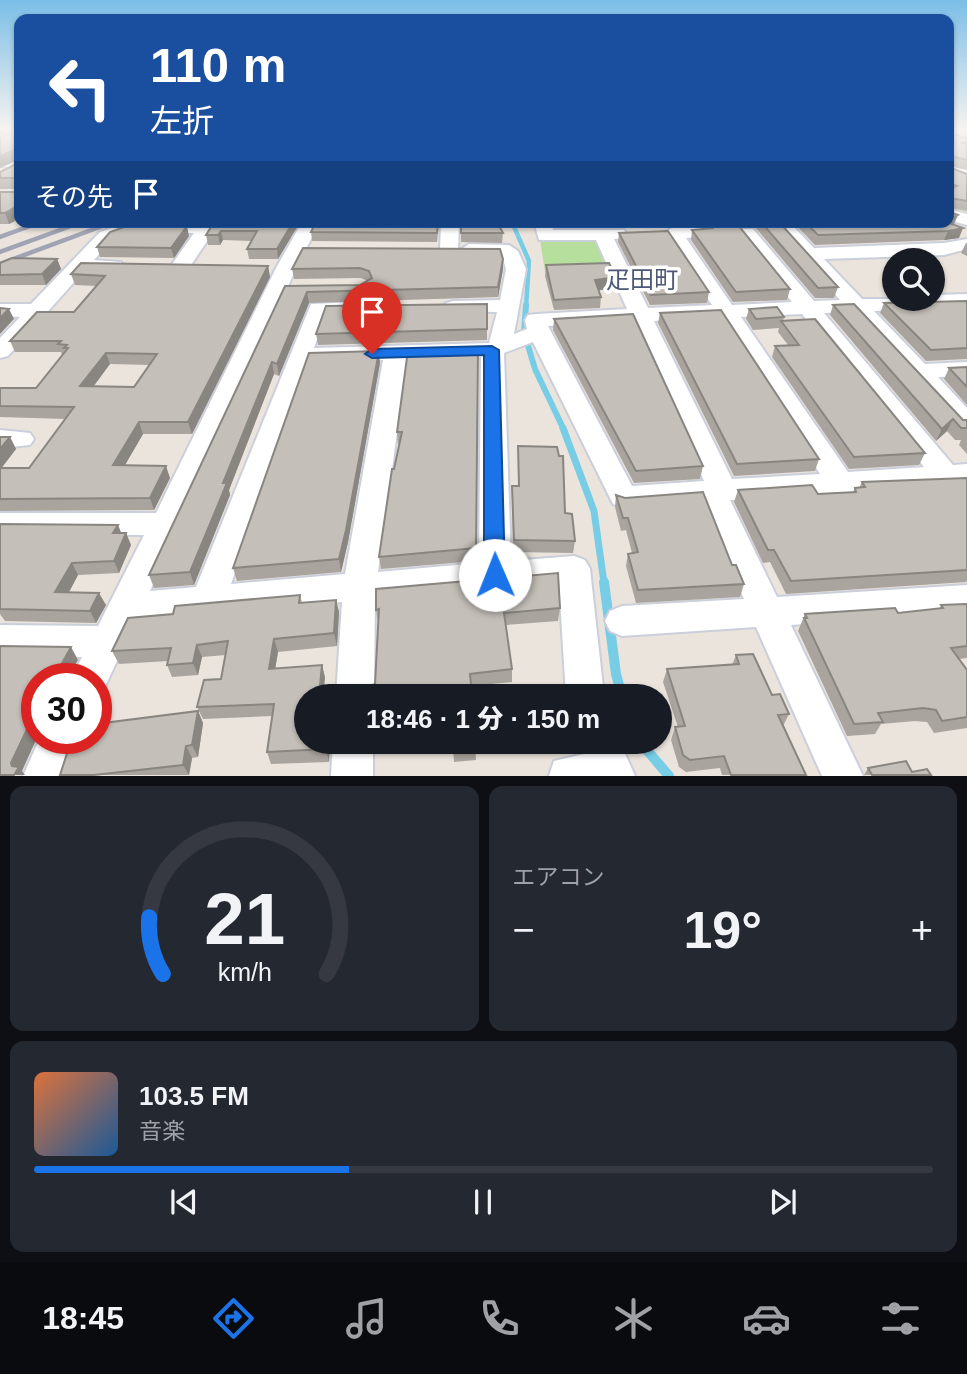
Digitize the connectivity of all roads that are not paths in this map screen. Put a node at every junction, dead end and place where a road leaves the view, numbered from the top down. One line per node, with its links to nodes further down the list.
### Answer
1 (309, 228): 17 (street)
2 (448, 228): 21 (street)
3 (544, 228): 6 (street)
4 (700, 228): 7 (street)
5 (785, 228): 10 (street)
6 (627, 232): 7 (street); 28 (street)
7 (674, 233): 27 (street)
8 (747, 233): 24 (street)
9 (967, 244): 10 (street)
10 (809, 254): 20 (street)
11 (79, 265): 12 (street); 14 (street); 26 (street)
12 (130, 266)
13 (155, 266): 14 (street)
14 (180, 267): 15 (street)
15 (207, 267)
16 (260, 268): 17 (street)
17 (282, 278): 18 (street); 40 (street)
18 (305, 288)
19 (967, 300): 20 (street)
20 (858, 305): 24 (street); 34 (street)
21 (508, 306): 23 (street); 29 (street)
22 (386, 307): 32 (street)
23 (427, 307)
24 (808, 308): 27 (street); 36 (street)
25 (0, 310): 26 (street)
26 (38, 311): 30 (street)
27 (726, 312): 28 (street); 37 (street)
28 (640, 315): 29 (street); 38 (street)
29 (515, 341): 31 (street); 38 (street); 41 (street)
30 (0, 351)
31 (396, 354): 32 (street); 42 (street)
32 (300, 355): 44 (street)
33 (967, 369): 34 (street)
34 (919, 370): 35 (street)
35 (967, 423)
36 (956, 474): 37 (street)
37 (838, 481): 38 (street)
38 (722, 489): 46 (street)
39 (3, 523): 40 (street)
40 (165, 524): 45 (street)
41 (495, 575): 42 (street); 52 (street)
42 (359, 588): 44 (street); 51 (street)
43 (967, 599): 46 (street)
44 (208, 600): 45 (street)
45 (125, 607): 49 (street)
46 (769, 614): 47 (street); 59 (street)
47 (622, 621)
48 (0, 640): 49 (street)
49 (107, 642): 50 (street)
50 (97, 663)
51 (355, 684)
52 (584, 684)
53 (53, 754): 56 (street)
54 (353, 754): 57 (street)
55 (608, 763): 58 (street)
56 (43, 775)
57 (352, 775)
58 (569, 775)
59 (843, 775)

